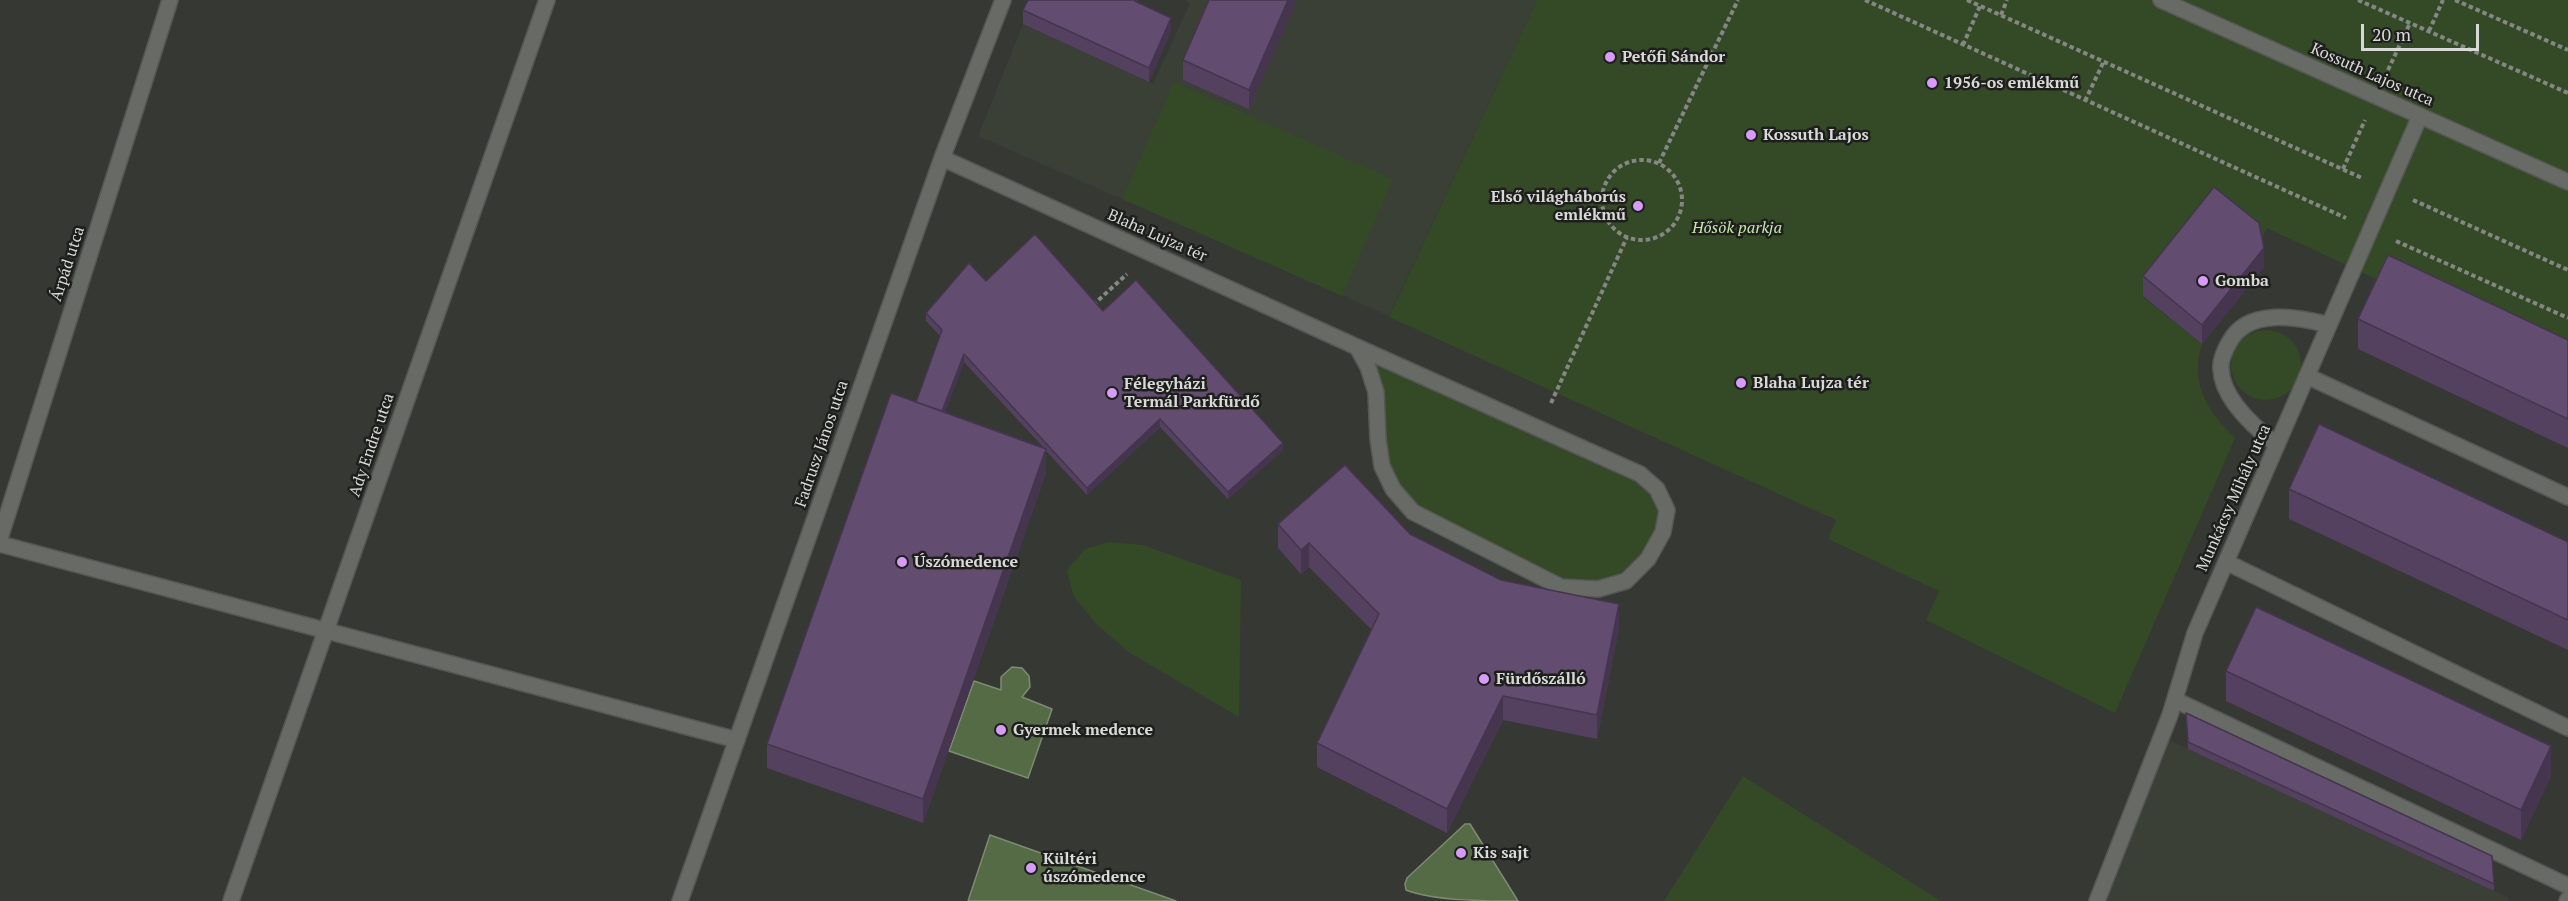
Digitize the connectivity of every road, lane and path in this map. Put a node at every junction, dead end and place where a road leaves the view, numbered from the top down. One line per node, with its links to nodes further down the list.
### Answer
1 (170, 0): 37 (street, Árpád utca)
2 (547, 0): 40 (street, Ady Endre utca)
3 (1003, 0): 21 (street, Fadrusz János utca)
4 (1738, 0): 22 (path)
5 (1864, 0): 15 (path)
6 (1968, 0): 12 (path)
7 (2007, 0): 13 (path)
8 (2161, 0): 20 (street, Kossuth Lajos utca)
9 (2358, 0): 14 (path)
10 (2443, 0): 14 (path)
11 (2455, 0): 16 (path)
12 (1980, 6): 13 (path); 15 (path)
13 (2001, 15): 17 (path)
14 (2429, 31): 18 (path)
15 (1963, 45): 19 (path)
16 (2568, 50)
17 (2103, 61): 19 (path); 24 (path)
18 (2568, 93)
19 (2085, 101): 25 (path)
20 (2420, 116): 23 (street, Kossuth Lajos utca); 24 (street, Munkácsy Mihály utca)
21 (942, 158): 27 (street, Blaha Lujza tér); 43 (street, Fadrusz János utca)
22 (1659, 163): 26 (path); 26 (path)
23 (2568, 182)
24 (2388, 190): 25 (street, Munkácsy Mihály utca); 28 (path)
25 (2371, 229): 30 (path); 31 (street, Munkácsy Mihály utca)
26 (1627, 237): 34 (path)
27 (1150, 253): 29 (path); 32 (street, Blaha Lujza tér)
28 (2568, 270)
29 (1092, 306)
30 (2568, 318)
31 (2330, 324): 33 (street, Munkácsy Mihály utca); 35 (street)
32 (1357, 347): 34 (street, Blaha Lujza tér); 34 (street, Blaha Lujza tér)
33 (2307, 376): 35 (street, Munkácsy Mihály utca); 36 (street)
34 (1539, 429)
35 (2277, 445): 39 (street, Munkácsy Mihály utca)
36 (2568, 497)
37 (0, 538)
38 (0, 544): 40 (street)
39 (2226, 562): 41 (street, Munkácsy Mihály utca); 42 (street)
40 (326, 631): 43 (street); 45 (street, Ady Endre utca)
41 (2175, 700): 44 (street); 47 (street, Munkácsy Mihály utca)
42 (2568, 728)
43 (737, 740): 46 (street, Fadrusz János utca)
44 (2568, 886)
45 (231, 901)
46 (680, 901)
47 (2097, 901)

